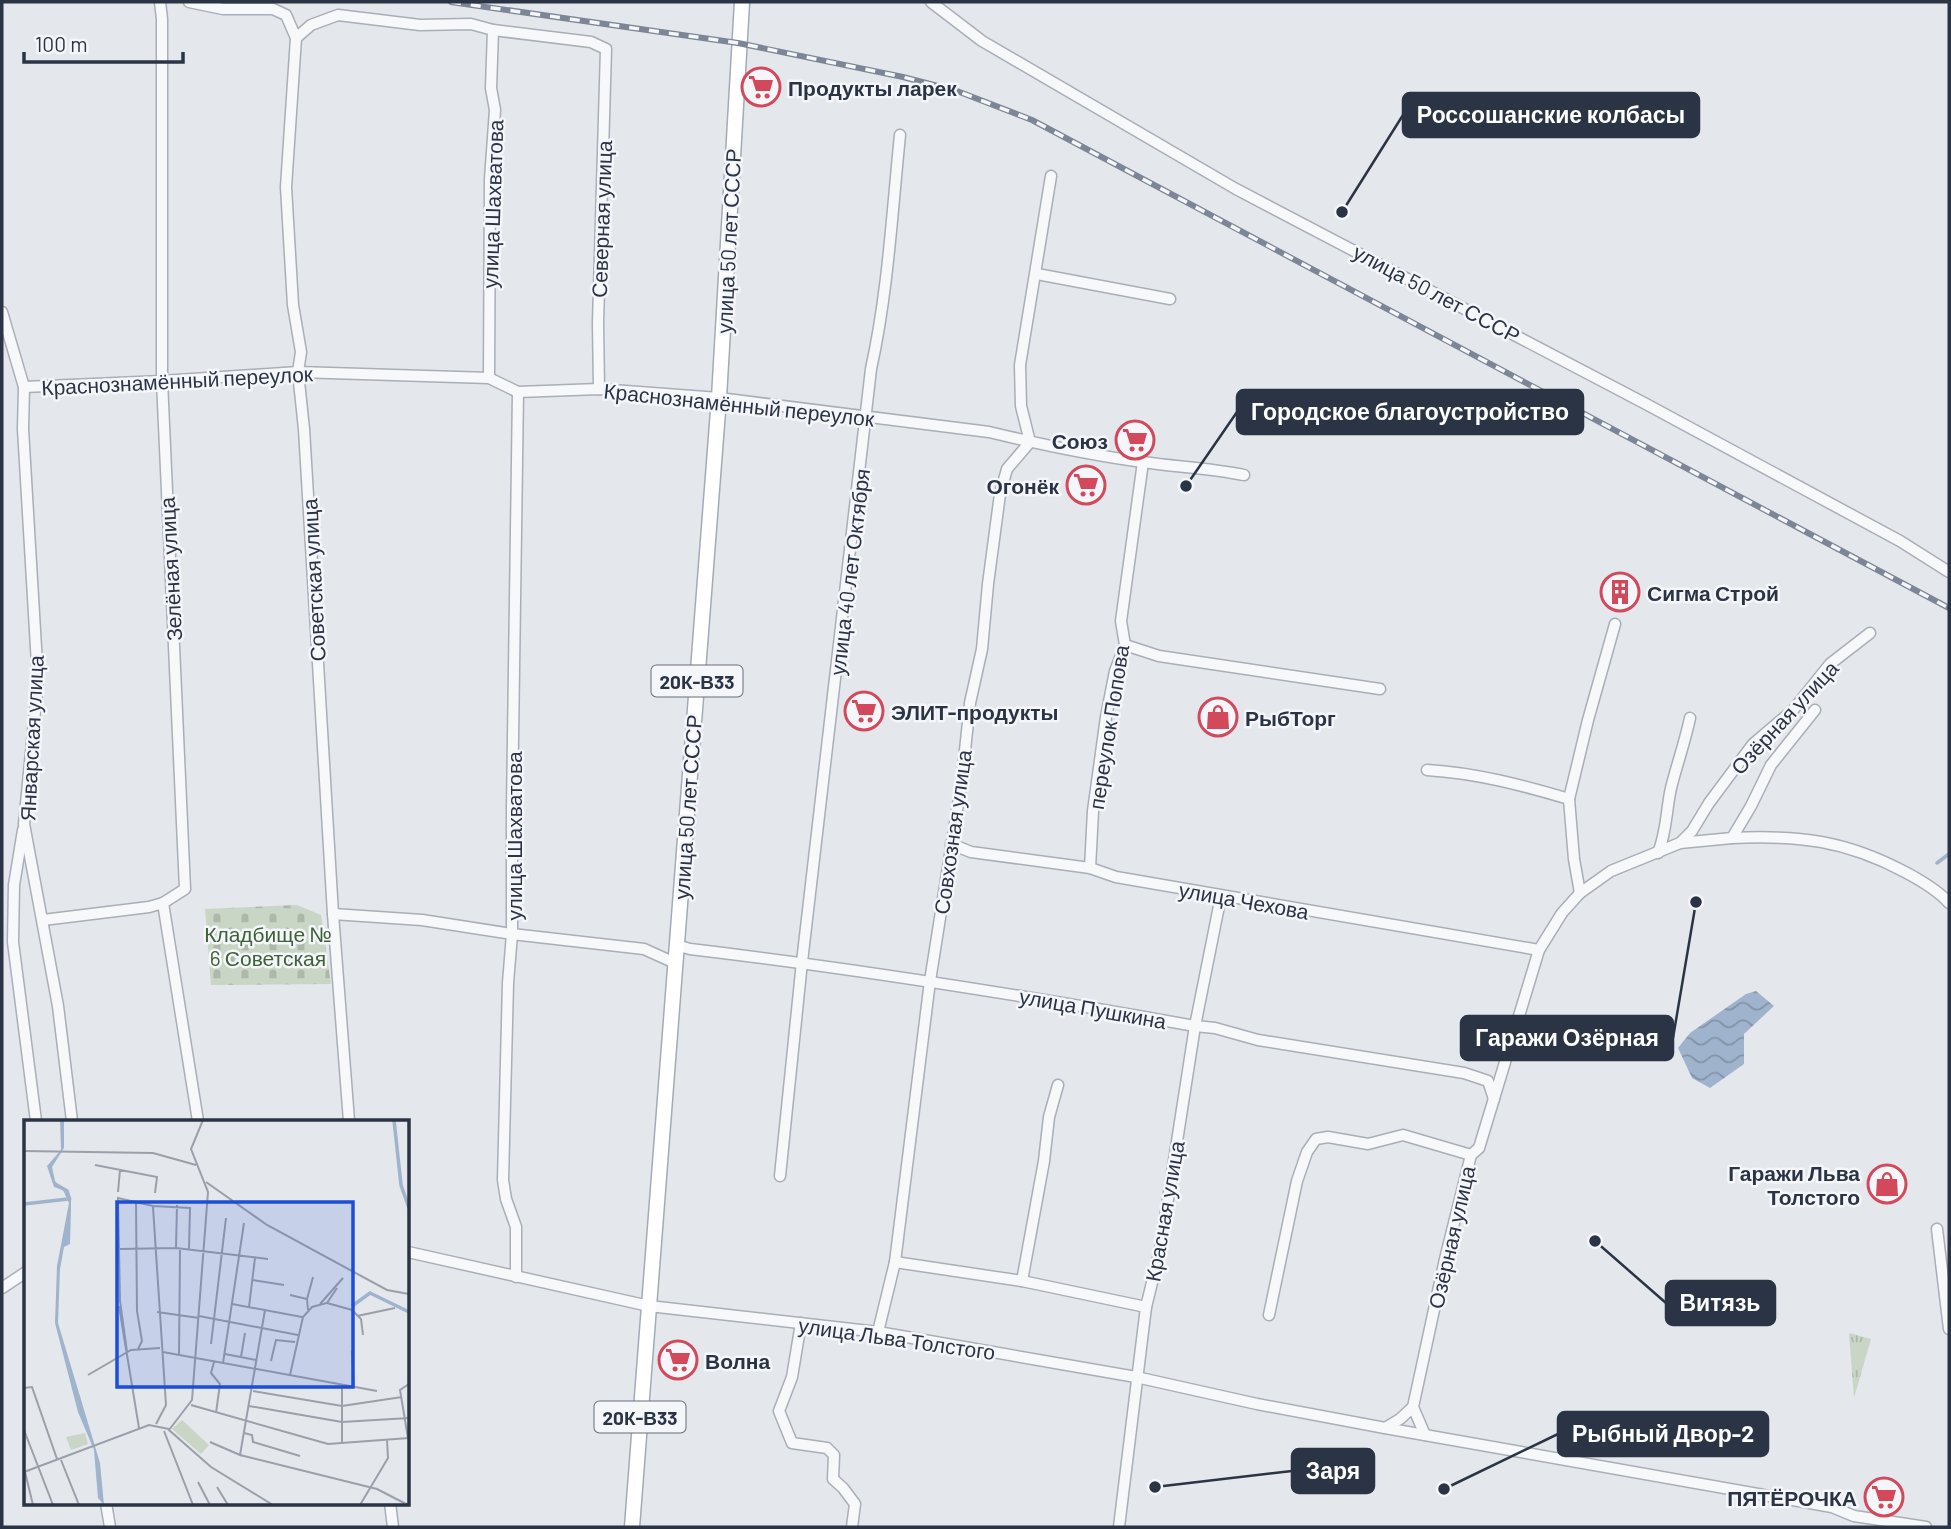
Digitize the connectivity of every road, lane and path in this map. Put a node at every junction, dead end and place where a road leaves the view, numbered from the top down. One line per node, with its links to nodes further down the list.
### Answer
1 (160, 2): 14 (street, Зелёная улица)
2 (189, 2): 6 (street)
3 (742, 2): 18 (main road, улица 50 лет СССР / 20К-В33)
4 (932, 2): 23 (street, улица 50 лет СССР)
5 (494, 30): 6 (street); 13 (street, улица Шахватова); 16 (street, Северная улица)
6 (296, 38): 12 (street, Советская улица)
7 (900, 135): 19 (street, улица 40 лет Октября)
8 (1051, 176): 9 (street)
9 (1037, 274): 10 (street); 20 (street)
10 (1170, 299)
11 (2, 312): 15 (street, Январская улица)
12 (298, 372): 13 (street, Краснознамённый переулок); 14 (street, Краснознамённый переулок); 42 (street, Советская улица)
13 (489, 378): 17 (street, Краснознамённый переулок)
14 (162, 382): 15 (street, Краснознамённый переулок); 40 (street, Зелёная улица)
15 (24, 387): 32 (street, Январская улица)
16 (598, 388): 17 (street, Краснознамённый переулок); 18 (street, Краснознамённый переулок)
17 (518, 392): 44 (street, улица Шахватова)
18 (719, 398): 19 (street, Краснознамённый переулок); 45 (main road, улица 50 лет СССР / 20К-В33)
19 (867, 416): 20 (street, Краснознамённый переулок); 48 (street, улица 40 лет Октября)
20 (1030, 442): 21 (street, Краснознамённый переулок); 35 (street, Совхозная улица)
21 (1143, 462): 22 (street, Краснознамённый переулок); 26 (street, переулок Попова)
22 (1244, 475)
23 (1949, 572)
24 (1615, 624): 31 (street)
25 (1870, 633): 34 (street, Озёрная улица)
26 (1125, 645): 27 (street); 37 (street, переулок Попова)
27 (1380, 689)
28 (1815, 710): 33 (street)
29 (1690, 718): 36 (street)
30 (1427, 770): 31 (street)
31 (1569, 799): 38 (street)
32 (24, 824): 43 (street, Январская улица); 53 (street)
33 (1732, 838): 34 (street); 41 (street)
34 (1681, 843): 36 (street, Озёрная улица)
35 (951, 844): 37 (street, улица Чехова); 49 (street, Совхозная улица)
36 (1658, 853): 38 (street, Озёрная улица)
37 (1090, 868): 39 (street, улица Чехова)
38 (1580, 893): 46 (street, Озёрная улица)
39 (1221, 896): 46 (street, улица Чехова); 50 (street, Красная улица)
40 (163, 903): 43 (street); 55 (street)
41 (1949, 903)
42 (333, 914): 44 (street); 56 (street, Советская улица)
43 (43, 920): 54 (street, Январская улица)
44 (512, 934): 47 (street); 63 (street, улица Шахватова)
45 (677, 945): 47 (main road, улица 50 лет СССР / 20К-В33); 48 (street, улица Пушкина)
46 (1539, 950): 52 (street, Озёрная улица)
47 (675, 962): 66 (main road, улица 50 лет СССР / 20К-В33)
48 (802, 962): 49 (street, улица Пушкина); 58 (street, улица 40 лет Октября)
49 (930, 981): 50 (street, улица Пушкина); 61 (street, Совхозная улица)
50 (1195, 1026): 52 (street, улица Пушкина); 67 (street, Красная улица)
51 (1058, 1085): 64 (street)
52 (1494, 1099): 57 (street, Озёрная улица)
53 (36, 1120)
54 (72, 1120)
55 (198, 1120)
56 (349, 1120)
57 (1471, 1155): 68 (street); 73 (street, Озёрная улица)
58 (780, 1176)
59 (1937, 1229): 70 (street)
60 (410, 1252): 63 (street, улица Льва Толстого)
61 (895, 1262): 64 (street); 71 (street, Совхозная улица)
62 (24, 1273): 65 (street)
63 (516, 1277): 66 (street, улица Льва Толстого)
64 (1022, 1281): 67 (street)
65 (2, 1288)
66 (649, 1306): 69 (street, улица Льва Толстого); 81 (main road, улица 50 лет СССР / 20К-В33)
67 (1146, 1307): 72 (street, Красная улица)
68 (1269, 1315)
69 (801, 1323): 71 (street, улица Льва Толстого); 82 (street)
70 (1949, 1329)
71 (878, 1332): 72 (street, улица Льва Толстого)
72 (1136, 1377): 74 (street, улица Льва Толстого); 83 (street, Красная улица)
73 (1413, 1407): 74 (street); 75 (street)
74 (1385, 1428): 75 (street, улица Льва Толстого)
75 (1425, 1435): 78 (street, улица Льва Толстого)
76 (106, 1504): 79 (street)
77 (390, 1504): 80 (street)
78 (1854, 1516): 84 (street); 85 (street, улица Льва Толстого)
79 (110, 1527)
80 (393, 1527)
81 (632, 1527)
82 (852, 1527)
83 (1119, 1527)
84 (1862, 1527)
85 (1926, 1527)

